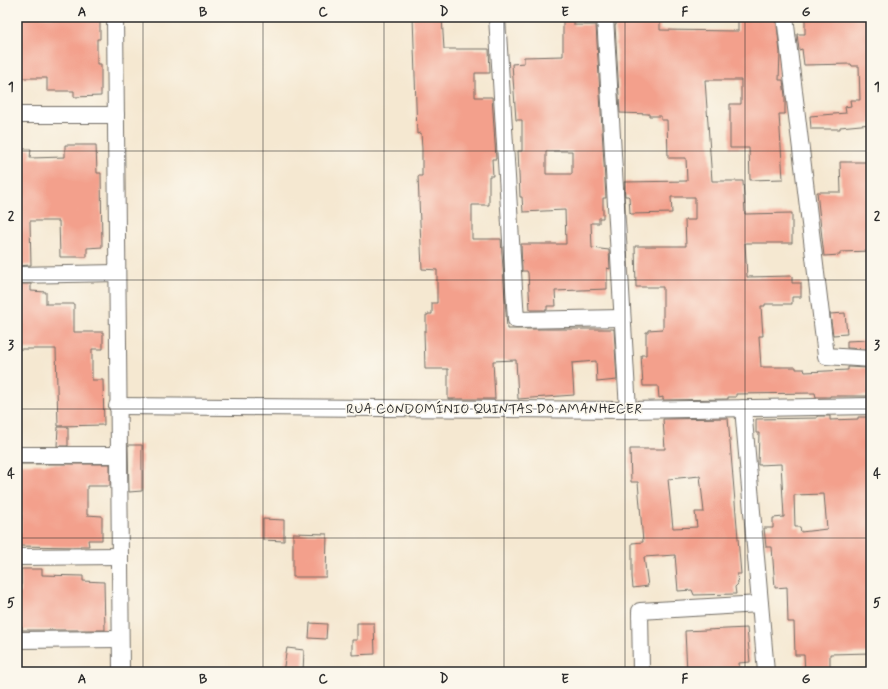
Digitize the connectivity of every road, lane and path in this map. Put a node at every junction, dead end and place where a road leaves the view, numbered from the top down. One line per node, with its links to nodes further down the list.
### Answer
1 (115, 17): 5 (street)
2 (497, 17): 9 (street)
3 (605, 17): 9 (street)
4 (785, 17): 10 (street)
5 (116, 114): 6 (street); 7 (street)
6 (17, 115)
7 (118, 273): 8 (street); 11 (street)
8 (17, 275)
9 (622, 318): 14 (street)
10 (871, 359)
11 (118, 406): 14 (street, RUA CONDOMÍNIO QUINTAS DO AMANHECER); 15 (street)
12 (871, 406): 13 (street, RUA CONDOMÍNIO QUINTAS DO AMANHECER)
13 (742, 408): 14 (street, RUA CONDOMÍNIO QUINTAS DO AMANHECER); 19 (street)
14 (628, 410)
15 (119, 454): 16 (street); 17 (street)
16 (17, 455)
17 (120, 556): 18 (street); 21 (street)
18 (17, 557)
19 (760, 604): 23 (street); 24 (street)
20 (17, 640): 21 (street)
21 (120, 640): 22 (street)
22 (121, 672)
23 (642, 672)
24 (766, 672)

